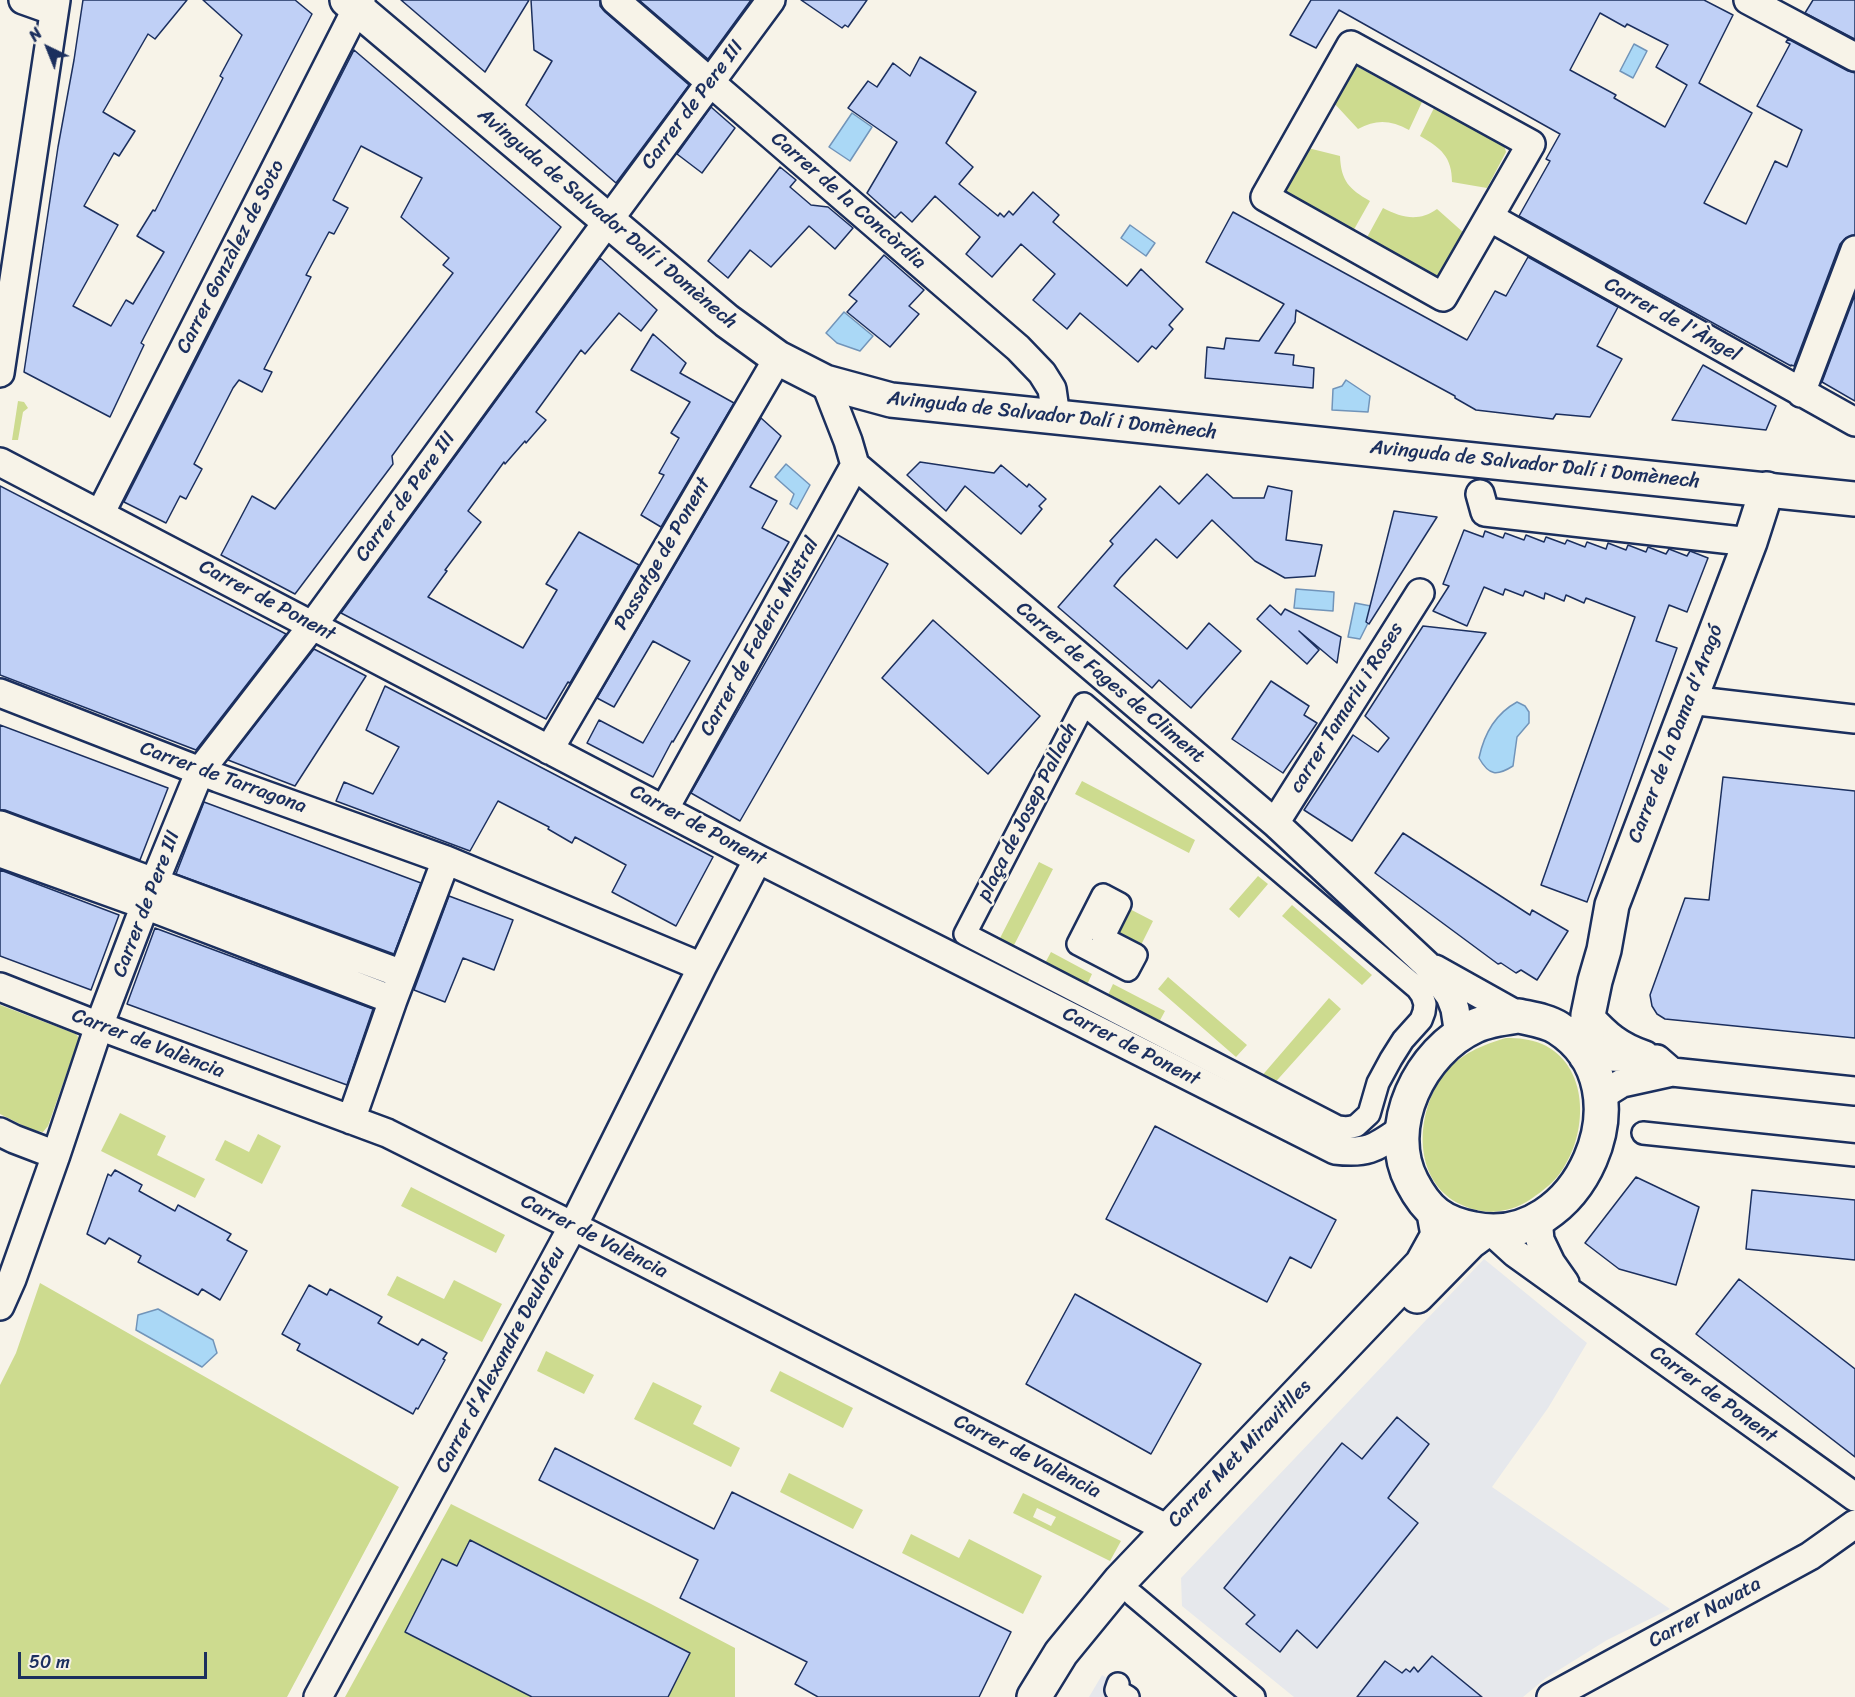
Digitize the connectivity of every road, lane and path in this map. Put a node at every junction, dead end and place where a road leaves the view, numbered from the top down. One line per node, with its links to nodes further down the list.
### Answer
1 (23, 0): 6 (street)
2 (615, 0): 8 (street, Carrer de la Concòrdia)
3 (771, 0): 8 (street, Carrer de Pere III)
4 (1748, 0): 7 (street)
5 (355, 3): 10 (street, Avinguda de Salvador Dalí i Domènech); 24 (street, Carrer Gonzàlez de Soto)
6 (55, 6): 12 (street)
7 (1855, 57)
8 (710, 82): 10 (street, Carrer de Pere III); 17 (street, Carrer de la Concòrdia)
9 (1490, 217): 9 (street); 16 (street, Carrer de l'Àngel)
10 (608, 220): 13 (street, Avinguda de Salvador Dalí i Domènech); 27 (street, Carrer de Pere III)
11 (1855, 250): 16 (street)
12 (5, 293): 14 (street)
13 (778, 358): 15 (street, Avinguda de Salvador Dalí i Domènech); 31 (street, Passatge de Ponent)
14 (0, 373)
15 (825, 382): 17 (street, Avinguda de Salvador Dalí i Domènech); 20 (street)
16 (1801, 393): 18 (street, Carrer de l'Àngel)
17 (1056, 417): 21 (street, Avinguda de Salvador Dalí i Domènech)
18 (1855, 422)
19 (0, 462): 24 (street, Carrer de Ponent)
20 (855, 465): 33 (street, Carrer de Federic Mistral); 34 (street, Carrer de Fages de Climent)
21 (1767, 489): 23 (street, Avinguda de Salvador Dalí i Domènech); 25 (street, Carrer de la Dama d'Aragó)
22 (1480, 494): 25 (street)
23 (1855, 499)
24 (100, 514): 27 (street, Carrer de Ponent)
25 (1750, 542): 29 (street, Carrer de la Dama d'Aragó)
26 (1420, 593): 34 (street, carrer Tamariu i Roses)
27 (312, 626): 31 (street, Carrer de Ponent); 32 (street, Carrer de Pere III)
28 (0, 693): 32 (street, Carrer de Tarragona)
29 (1689, 700): 30 (street); 43 (street, Carrer de la Dama d'Aragó)
30 (1855, 719)
31 (549, 750): 33 (street, Carrer de Ponent)
32 (200, 771): 38 (street, Carrer de Tarragona); 39 (street, Carrer de Pere III)
33 (664, 808): 37 (street, Carrer de Ponent)
34 (1275, 823): 40 (street, Carrer de Fages de Climent)
35 (0, 825): 39 (street)
36 (0, 854): 39 (street)
37 (758, 859): 41 (street, Carrer d'Alexandre Deulofeu); 56 (street, Carrer de Ponent)
38 (446, 860): 41 (street, Carrer de Tarragona); 42 (street)
39 (150, 894): 42 (street); 45 (street); 48 (street, Carrer de Pere III)
40 (1426, 964): 47 (street, Carrer de Fages de Climent); 49 (street, Carrer de Fages de Climent)
41 (702, 967): 63 (street, Carrer d'Alexandre Deulofeu)
42 (402, 974): 45 (street)
43 (1595, 981): 46 (street, Carrer de la Dama d'Aragó); 47 (street, Carrer de la Dama d'Aragó)
44 (0, 987): 48 (street, Carrer de València)
45 (393, 1000): 54 (street)
46 (1588, 1015): 50 (street, Carrer de la Dama d'Aragó); 51 (street)
47 (1525, 1018): 49 (street); 50 (street)
48 (99, 1026): 54 (street, Carrer de València); 59 (street, Carrer de Pere III)
49 (1459, 1035): 56 (street)
50 (1586, 1056): 51 (street); 53 (street)
51 (1664, 1066): 52 (street); 53 (street)
52 (1855, 1091)
53 (1601, 1096): 62 (street)
54 (351, 1120): 63 (street, Carrer de València)
55 (1338, 1127): 55 (street, plaça de Josep Pallach)
56 (1401, 1130): 61 (street)
57 (0, 1132): 59 (street)
58 (1643, 1133): 60 (street)
59 (56, 1155): 66 (street, Carrer de Pere III)
60 (1855, 1155)
61 (1434, 1213): 64 (street); 69 (street, Carrer Met Miravitlles)
62 (1538, 1219): 64 (street); 65 (street, Carrer de Ponent)
63 (573, 1226): 69 (street, Carrer de València); 71 (street, Carrer d'Alexandre Deulofeu)
64 (1488, 1232): 65 (street, Carrer de Ponent); 70 (street, Carrer Met Miravitlles)
65 (1572, 1294): 67 (street, Carrer de Ponent)
66 (0, 1306)
67 (1855, 1497)
68 (1855, 1524): 75 (street, Carrer Navata)
69 (1168, 1529): 72 (street, Carrer Met Miravitlles)
70 (1132, 1595): 73 (street, Carrer Met Miravitlles); 74 (street)
71 (318, 1697)
72 (1034, 1697)
73 (1054, 1697)
74 (1254, 1697)
75 (1551, 1697)

